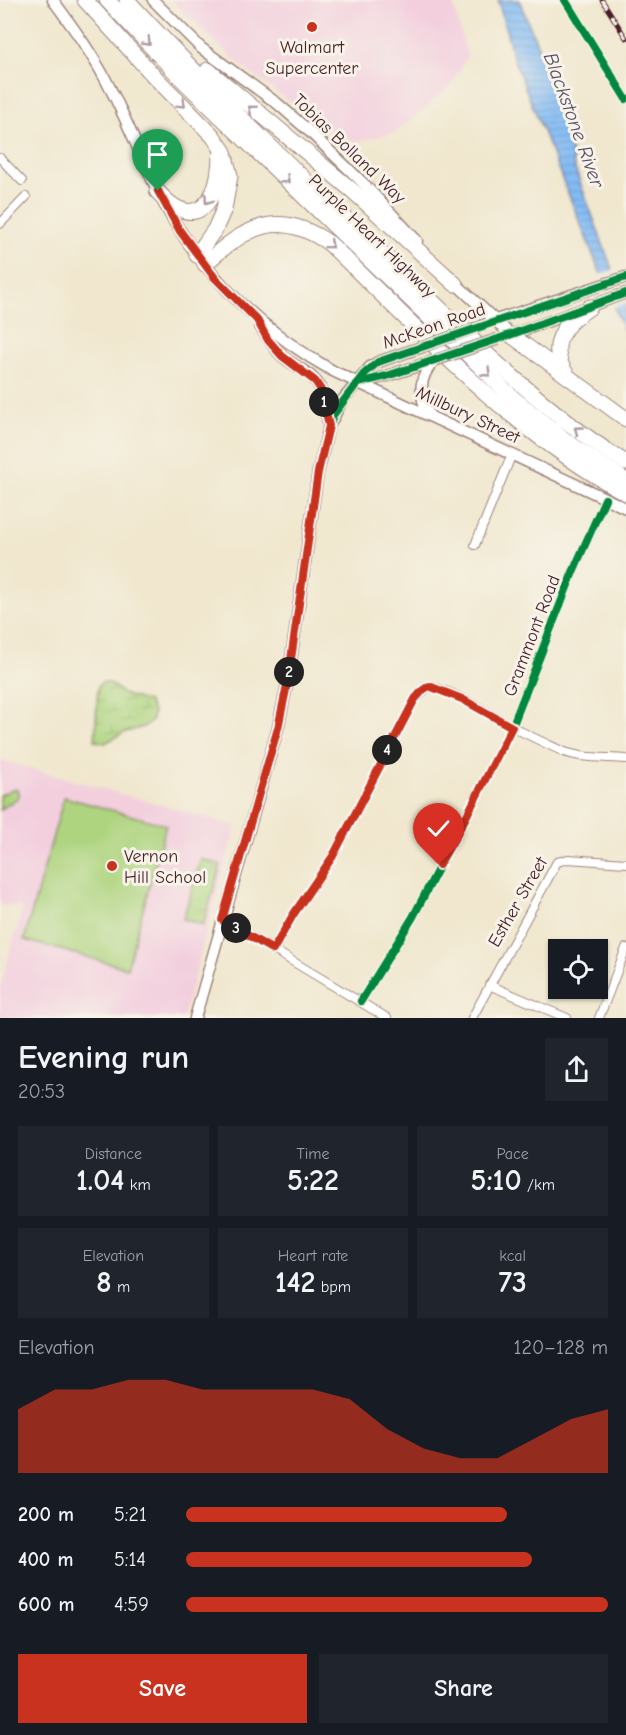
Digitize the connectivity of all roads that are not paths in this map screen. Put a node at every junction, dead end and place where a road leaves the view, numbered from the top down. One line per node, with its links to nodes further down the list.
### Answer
1 (53, 0): 9 (main road, Millbury Street)
2 (85, 0): 6 (highway, one-way to 6)
3 (107, 0): 28 (highway, Purple Heart Highway, one-way to 28)
4 (128, 0): 14 (highway, one-way to 4); 27 (highway, Purple Heart Highway, one-way to 4)
5 (153, 0): 14 (main road, Tobias Bolland Way)
6 (220, 145): 9 (highway, one-way to 9); 12 (highway)
7 (0, 158): 8 (street)
8 (22, 181)
9 (158, 191): 12 (main road, Millbury Street)
10 (26, 197): 11 (street)
11 (0, 224)
12 (201, 259): 17 (main road, Millbury Street); 29 (highway, one-way to 29)
13 (626, 277): 18 (main road, McKeon Road)
14 (455, 284): 18 (main road, Tobias Bolland Way)
15 (626, 293): 16 (main road, McKeon Road)
16 (590, 307): 19 (main road, McKeon Road); 21 (highway)
17 (257, 320): 22 (main road, Millbury Street); 25 (main road)
18 (490, 322): 19 (main road, Tobias Bolland Way); 22 (main road, McKeon Road, bridge)
19 (505, 337): 20 (main road, McKeon Road, bridge); 21 (highway)
20 (436, 360): 22 (main road, McKeon Road); 23 (main road)
21 (568, 377): 24 (highway)
22 (358, 383): 23 (main road, Millbury Street); 25 (main road)
23 (430, 416): 26 (main road, Millbury Street)
24 (626, 419)
25 (329, 426): 36 (main road)
26 (512, 454): 30 (main road, Millbury Street); 32 (street)
27 (626, 463)
28 (626, 481)
29 (626, 493)
30 (605, 499): 31 (main road, Millbury Street); 33 (street, Grammont Road)
31 (626, 508)
32 (475, 546)
33 (512, 727): 34 (street); 38 (street); 40 (street, Grammont Road)
34 (626, 759)
35 (626, 863): 39 (street, Esther Street)
36 (222, 920): 38 (street); 41 (main road)
37 (626, 948): 45 (street)
38 (273, 950): 40 (street)
39 (489, 985): 43 (street, Esther Street); 44 (street)
40 (361, 1001): 42 (street)
41 (195, 1018)
42 (387, 1018)
43 (472, 1018)
44 (567, 1018)
45 (599, 1018)

